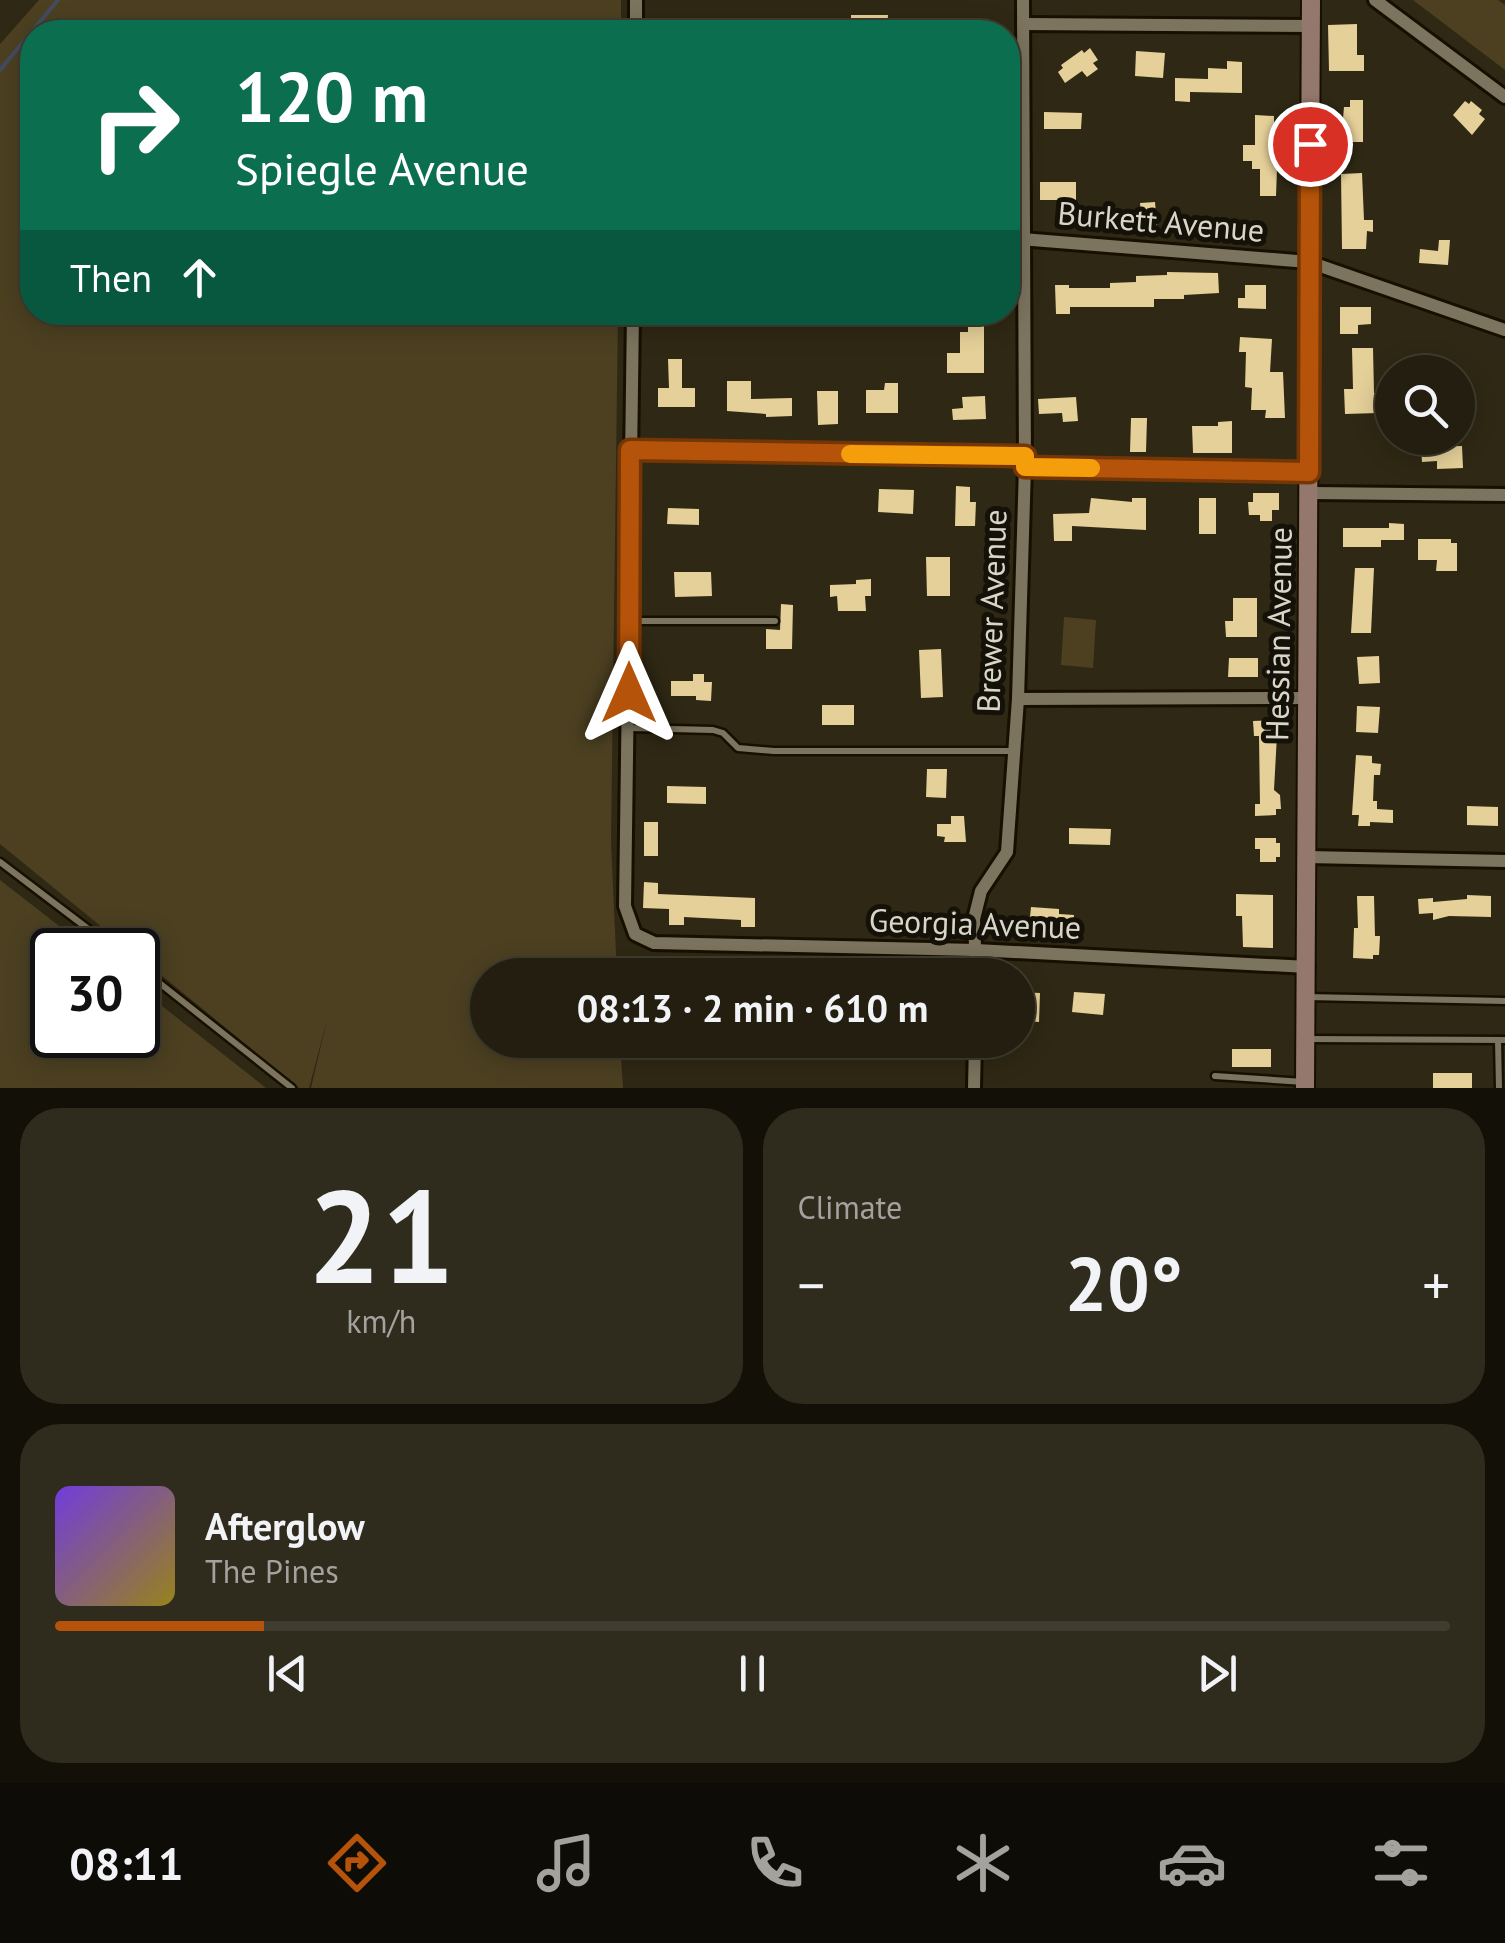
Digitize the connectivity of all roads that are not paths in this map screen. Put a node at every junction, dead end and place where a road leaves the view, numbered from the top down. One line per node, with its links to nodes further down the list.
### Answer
1 (1023, 0): 4 (street, Brewer Avenue)
2 (1311, 0): 5 (main road, Hessian Avenue)
3 (1374, 0): 8 (street)
4 (1023, 24): 5 (street); 7 (street, Brewer Avenue)
5 (1311, 26): 11 (main road, Hessian Avenue)
6 (1020, 66): 7 (street)
7 (1024, 66): 10 (street, Brewer Avenue)
8 (1505, 96)
9 (1020, 238): 10 (street, Burkett Avenue)
10 (1024, 238): 11 (street, Burkett Avenue); 15 (street, Brewer Avenue)
11 (1310, 262): 13 (street, Burkett Avenue); 16 (main road, Hessian Avenue)
12 (633, 325): 14 (street)
13 (1505, 330)
14 (630, 450): 15 (street); 20 (street)
15 (1025, 462): 16 (street); 22 (street, Brewer Avenue)
16 (1309, 472): 17 (main road, Hessian Avenue)
17 (1311, 493): 18 (street); 21 (main road, Hessian Avenue)
18 (1505, 495)
19 (775, 620): 20 (lane)
20 (629, 622): 23 (street)
21 (1308, 698): 22 (street); 25 (main road, Hessian Avenue)
22 (1018, 699): 24 (street, Brewer Avenue)
23 (628, 728): 24 (lane); 29 (street, Georgia Avenue)
24 (1014, 751): 29 (street, Brewer Avenue)
25 (1307, 857): 26 (street); 31 (main road, Hessian Avenue)
26 (1505, 861)
27 (0, 862): 28 (lane)
28 (87, 928)
29 (976, 950): 30 (street, Brewer Avenue); 31 (street, Georgia Avenue)
30 (976, 958)
31 (1308, 967): 33 (main road, Hessian Avenue)
32 (160, 983): 40 (lane)
33 (1306, 998): 34 (lane); 35 (main road, Hessian Avenue)
34 (1505, 1001)
35 (1306, 1039): 36 (lane); 39 (main road, Hessian Avenue)
36 (1502, 1040): 42 (lane)
37 (975, 1058): 41 (street)
38 (1216, 1076): 39 (lane)
39 (1305, 1085)
40 (292, 1088)
41 (974, 1088)
42 (1499, 1088)

